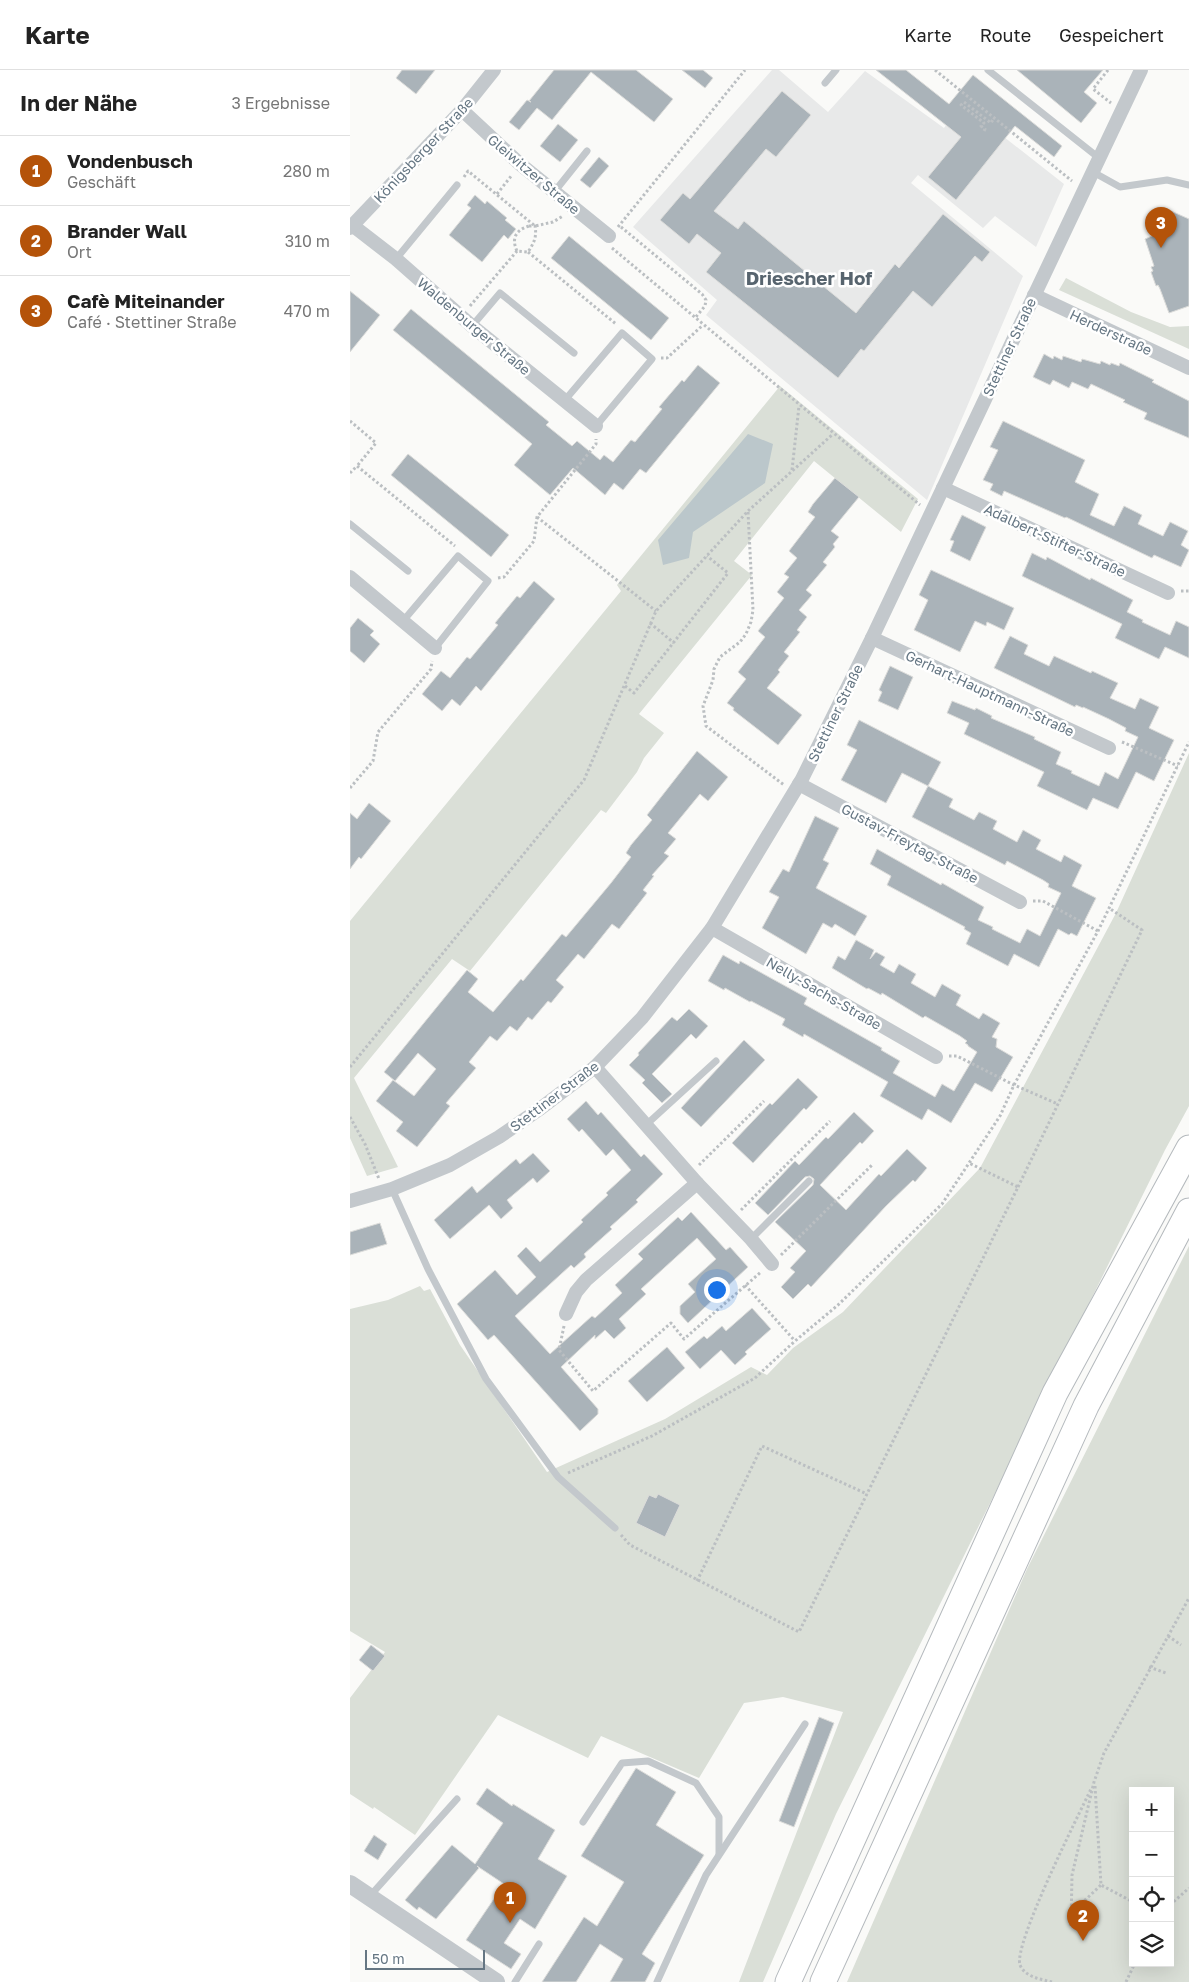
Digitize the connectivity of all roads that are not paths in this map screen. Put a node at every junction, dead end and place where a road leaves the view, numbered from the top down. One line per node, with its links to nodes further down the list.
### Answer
1 (494, 70): 6 (street, Königsberger Straße)
2 (836, 70): 5 (lane)
3 (988, 70): 8 (lane)
4 (1141, 70): 8 (street, Stettiner Straße)
5 (825, 83)
6 (462, 110): 12 (street, Gleiwitzer Straße); 13 (street, Königsberger Straße)
7 (587, 151): 12 (lane)
8 (1100, 159): 9 (street, Stettiner Straße)
9 (1093, 172): 11 (lane); 16 (street, Stettiner Straße)
10 (457, 185): 15 (lane)
11 (1189, 185)
12 (555, 191): 14 (street, Gleiwitzer Straße)
13 (351, 227): 15 (street, Waldenburger Straße)
14 (608, 236)
15 (396, 260): 17 (street, Waldenburger Straße)
16 (1034, 295): 19 (street, Herderstraße); 22 (street, Stettiner Straße)
17 (467, 321): 18 (lane); 20 (street, Waldenburger Straße)
18 (574, 353)
19 (1189, 368)
20 (565, 400): 21 (street, Waldenburger Straße); 21 (lane)
21 (596, 426)
22 (943, 488): 26 (street, Adalbert-Stifter-Straße); 28 (street, Stettiner Straße)
23 (350, 524): 24 (lane)
24 (408, 571)
25 (350, 577): 27 (street)
26 (1168, 593)
27 (404, 621): 29 (street); 29 (lane)
28 (872, 638): 30 (street, Gerhart-Hauptmann-Straße); 31 (street, Stettiner Straße)
29 (435, 648)
30 (1109, 748)
31 (797, 788): 32 (street, Gustav-Freytag-Straße); 33 (street, Stettiner Straße)
32 (1020, 902)
33 (712, 928): 34 (street, Nelly-Sachs-Straße); 36 (street, Stettiner Straße)
34 (936, 1057)
35 (716, 1061): 37 (lane)
36 (595, 1067): 37 (street); 41 (street, Stettiner Straße)
37 (647, 1124): 39 (street)
38 (1189, 1148): 58 (highway)
39 (693, 1179): 44 (street); 46 (street)
40 (809, 1181): 44 (lane)
41 (388, 1190): 42 (street, Stettiner Straße); 47 (lane)
42 (350, 1201)
43 (1189, 1211): 59 (highway)
44 (751, 1239): 45 (street)
45 (772, 1264)
46 (566, 1314)
47 (615, 1528)
48 (805, 1724): 51 (lane)
49 (457, 1799): 53 (lane)
50 (582, 1822): 51 (lane)
51 (719, 1855): 57 (lane)
52 (350, 1884): 53 (street)
53 (369, 1897): 55 (street)
54 (539, 1944): 56 (lane)
55 (496, 1982)
56 (515, 1982)
57 (658, 1982)
58 (788, 1982)
59 (824, 1982)

